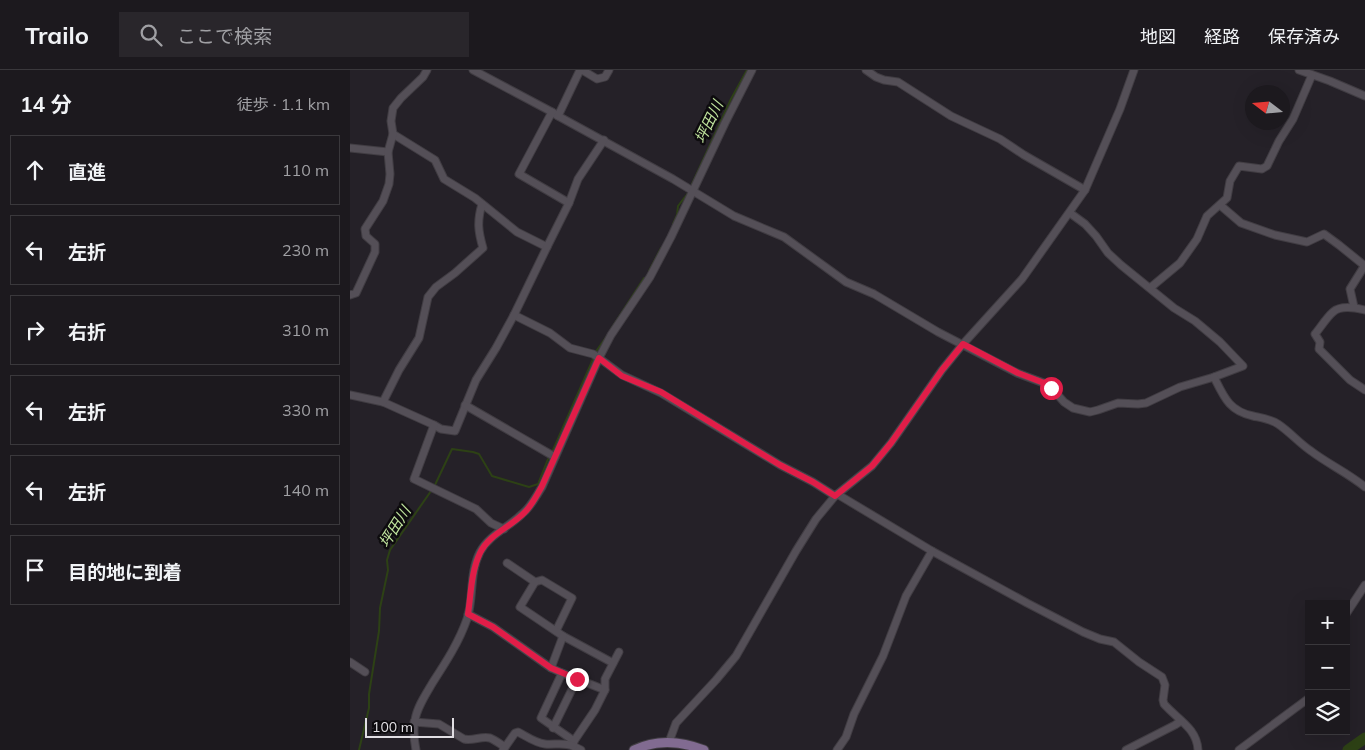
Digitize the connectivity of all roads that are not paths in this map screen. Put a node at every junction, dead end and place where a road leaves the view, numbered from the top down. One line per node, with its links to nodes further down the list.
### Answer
1 (427, 70): 12 (street)
2 (473, 70): 11 (street)
3 (581, 70): 4 (street); 11 (street)
4 (609, 70)
5 (752, 70): 17 (street)
6 (866, 70): 16 (street)
7 (1134, 70): 16 (street)
8 (1298, 70): 9 (street)
9 (1312, 75): 10 (street); 20 (street)
10 (1365, 96)
11 (555, 114): 13 (street); 18 (street)
12 (393, 134): 15 (street); 19 (street)
13 (604, 140): 17 (street); 18 (street)
14 (350, 148): 15 (street)
15 (388, 152): 25 (street)
16 (1085, 190): 21 (street)
17 (693, 191): 29 (street); 30 (street)
18 (569, 203): 22 (street)
19 (482, 204): 22 (street); 34 (street)
20 (1220, 205): 23 (street); 24 (street)
21 (1070, 213): 24 (street); 29 (street)
22 (547, 247): 28 (street)
23 (1365, 266): 26 (street)
24 (1150, 288): 31 (street)
25 (350, 295)
26 (1354, 307): 27 (street); 32 (street)
27 (1365, 310)
28 (514, 315): 30 (street); 35 (street)
29 (963, 344): 31 (street); 39 (street)
30 (597, 356): 37 (street); 39 (street)
31 (1214, 377): 38 (street)
32 (1365, 390)
33 (350, 395): 34 (street)
34 (383, 402): 36 (street)
35 (465, 405): 36 (street); 37 (street)
36 (434, 425): 40 (street)
37 (555, 457): 40 (street)
38 (1365, 487)
39 (836, 495): 41 (street); 61 (street)
40 (504, 529): 46 (street)
41 (932, 551): 58 (street); 68 (street)
42 (507, 563): 43 (street)
43 (535, 582): 47 (street); 47 (street)
44 (1365, 585): 45 (street)
45 (1350, 608)
46 (468, 614): 52 (street); 59 (street)
47 (556, 632): 48 (street)
48 (563, 636): 51 (street); 52 (street)
49 (619, 652): 51 (street)
50 (350, 662): 53 (street)
51 (613, 663): 56 (street)
52 (551, 668): 54 (street)
53 (365, 672)
54 (562, 673): 55 (street); 60 (street)
55 (577, 679): 56 (street); 60 (street)
56 (605, 690): 62 (street)
57 (1305, 701): 71 (street)
58 (1181, 721): 69 (street); 70 (street)
59 (414, 722): 63 (street); 64 (street)
60 (554, 728): 62 (street)
61 (669, 742): 66 (main road); 67 (main road)
62 (574, 743): 63 (street); 65 (street)
63 (504, 748)
64 (416, 750)
65 (581, 750)
66 (634, 750)
67 (704, 750)
68 (837, 750)
69 (1126, 750)
70 (1198, 750)
71 (1239, 750)

